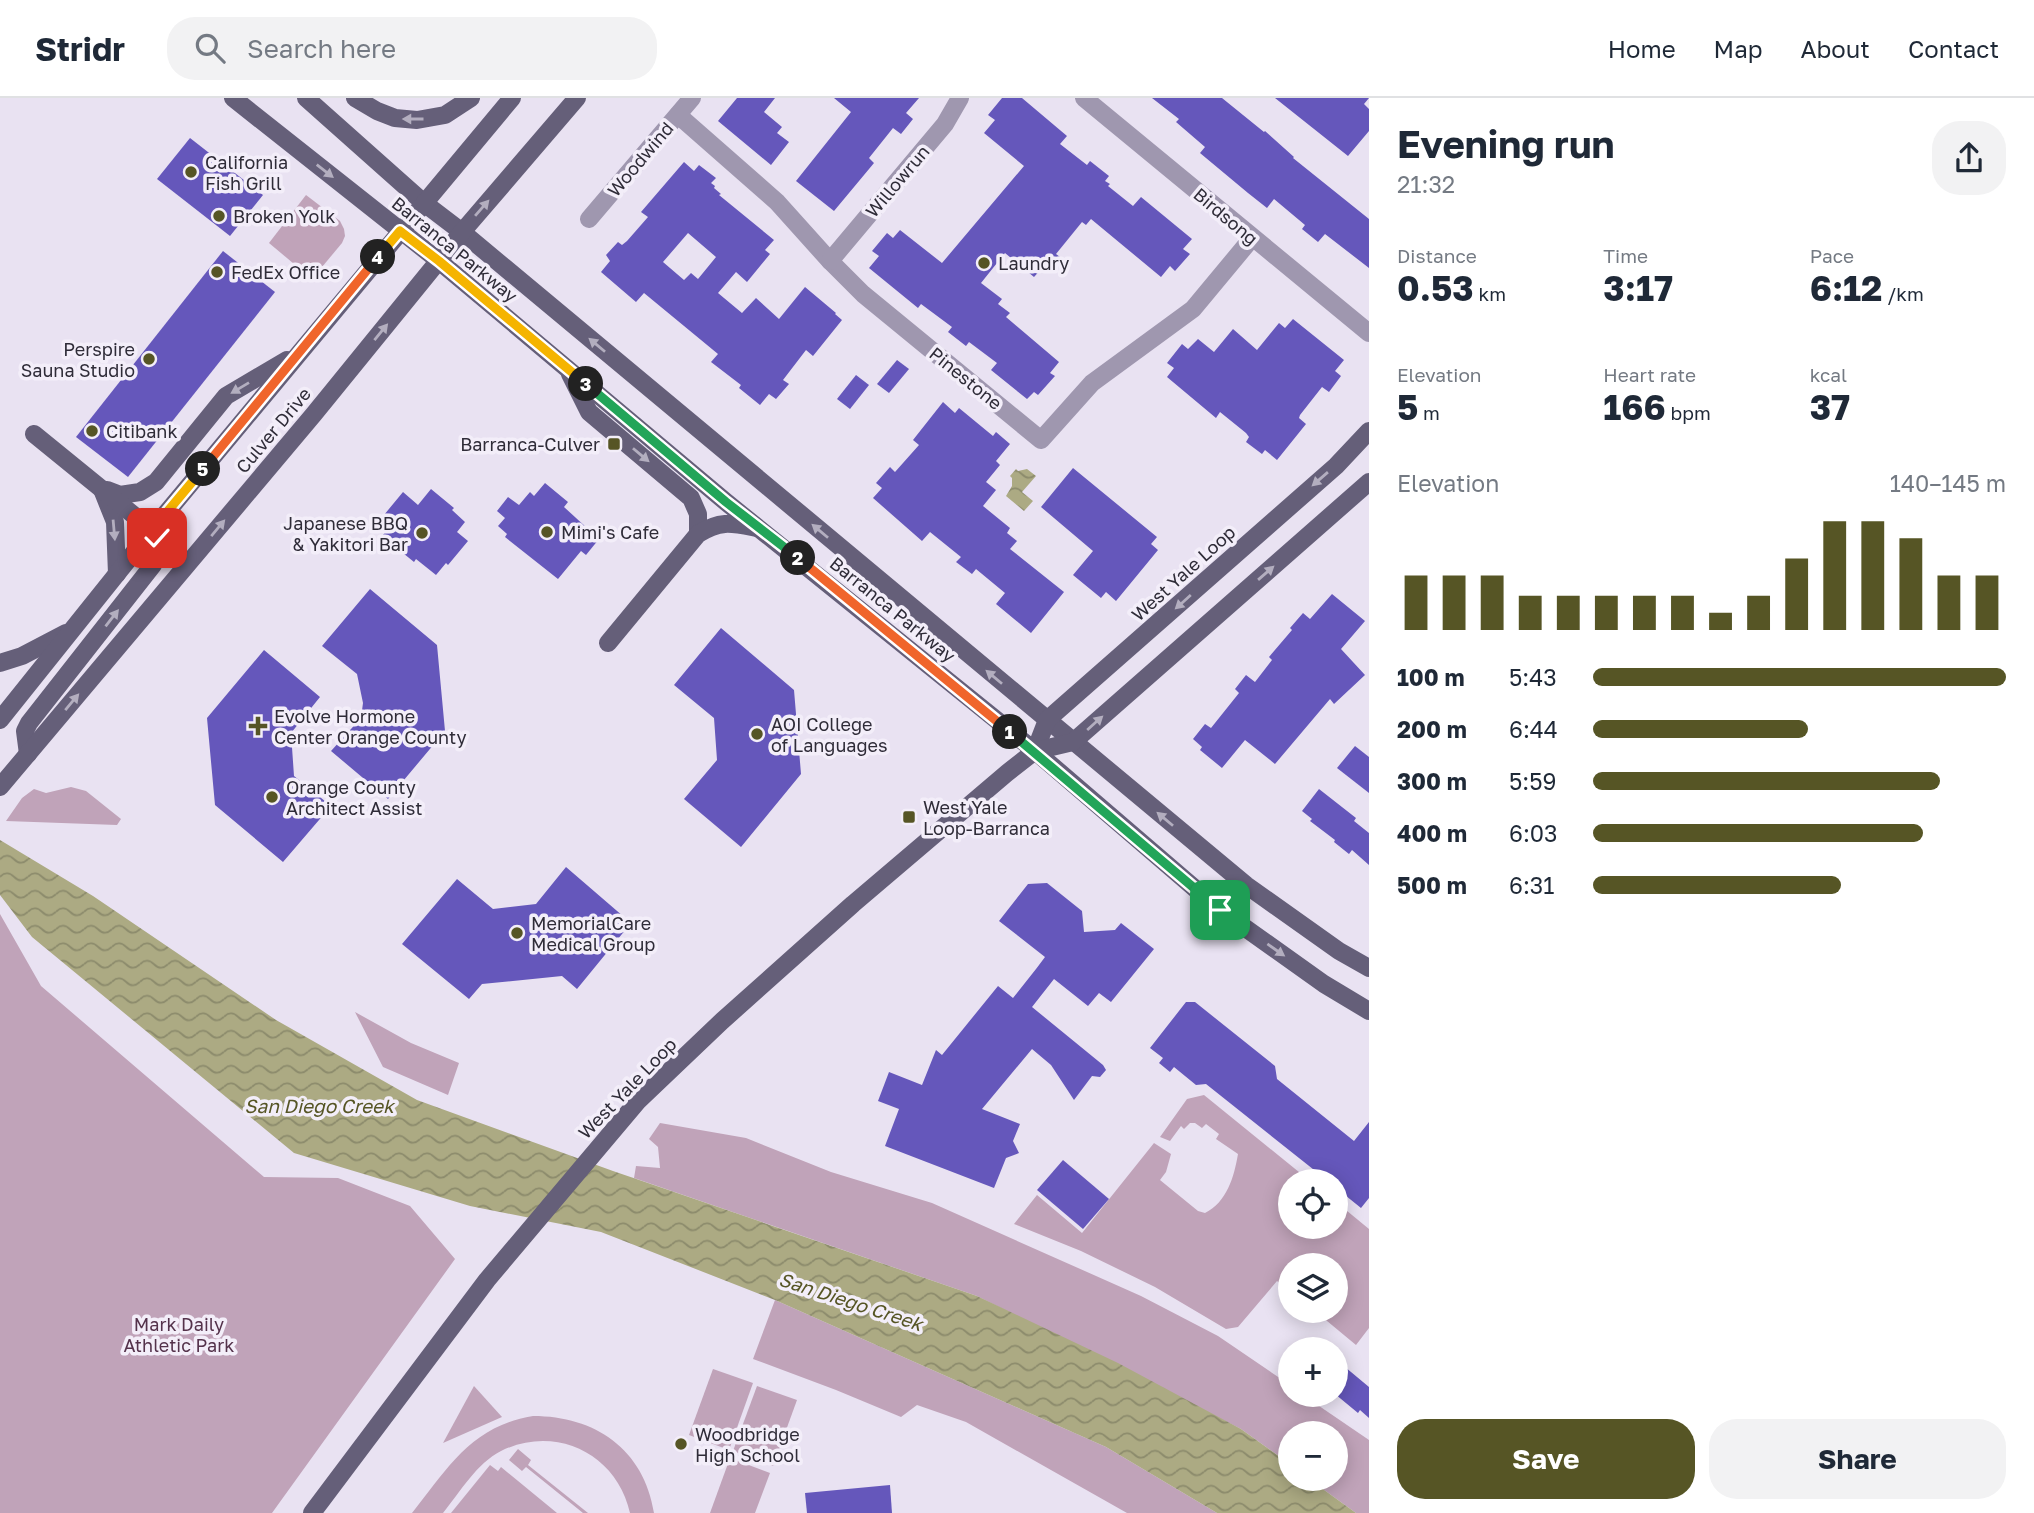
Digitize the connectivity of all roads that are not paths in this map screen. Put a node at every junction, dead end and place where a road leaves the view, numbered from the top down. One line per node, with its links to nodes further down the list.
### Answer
1 (233, 98): 13 (main road, Barranca Parkway, one-way to 13)
2 (306, 98): 11 (main road, Barranca Parkway)
3 (355, 98): 4 (main road, one-way to 3)
4 (471, 98)
5 (512, 98): 11 (main road, Culver Drive)
6 (577, 98): 14 (main road, Culver Drive, one-way to 6)
7 (692, 98): 10 (street, Woodwind)
8 (960, 98): 17 (street, Willowrun)
9 (1084, 98): 15 (street, Birdsong)
10 (678, 115): 12 (street, Woodwind); 17 (street, Pinestone)
11 (424, 203): 13 (main road, Culver Drive); 14 (main road, Barranca Parkway)
12 (589, 219)
13 (400, 231): 16 (main road, Barranca Parkway); 19 (main road, Culver Drive)
14 (462, 232): 16 (main road, Culver Drive); 33 (main road, Barranca Parkway, one-way to 14)
15 (1252, 238): 17 (street, Pinestone); 18 (street, Birdsong)
16 (439, 261): 20 (main road, Barranca Parkway); 36 (main road, Culver Drive, one-way to 16)
17 (830, 261)
18 (1369, 333)
19 (299, 353): 24 (main road, one-way to 24); 26 (main road, Culver Drive)
20 (566, 368): 25 (main road, Barranca Parkway); 27 (main road, one-way to 27)
21 (1369, 431): 33 (main road, West Yale Loop, one-way to 33)
22 (34, 434): 24 (main road)
23 (1369, 482): 34 (main road, West Yale Loop, one-way to 23)
24 (102, 489): 26 (main road); 28 (main road, one-way to 28)
25 (761, 529): 27 (main road); 35 (main road, Barranca Parkway)
26 (152, 530): 28 (main road, Culver Drive); 36 (main road, one-way to 26)
27 (698, 534): 30 (main road)
28 (117, 574): 29 (main road, Culver Drive)
29 (73, 629): 31 (main road); 32 (main road, Culver Drive)
30 (608, 643)
31 (0, 663)
32 (0, 720)
33 (1047, 720): 34 (main road, Barranca Parkway); 35 (main road, West Yale Loop)
34 (1073, 742): 35 (main road, West Yale Loop); 38 (main road, Barranca Parkway, one-way to 34)
35 (1035, 751): 39 (main road, Barranca Parkway, one-way to 39); 40 (main road, West Yale Loop)
36 (28, 754): 37 (main road, Culver Drive)
37 (5, 781)
38 (1369, 968)
39 (1369, 1011)
40 (312, 1513)

